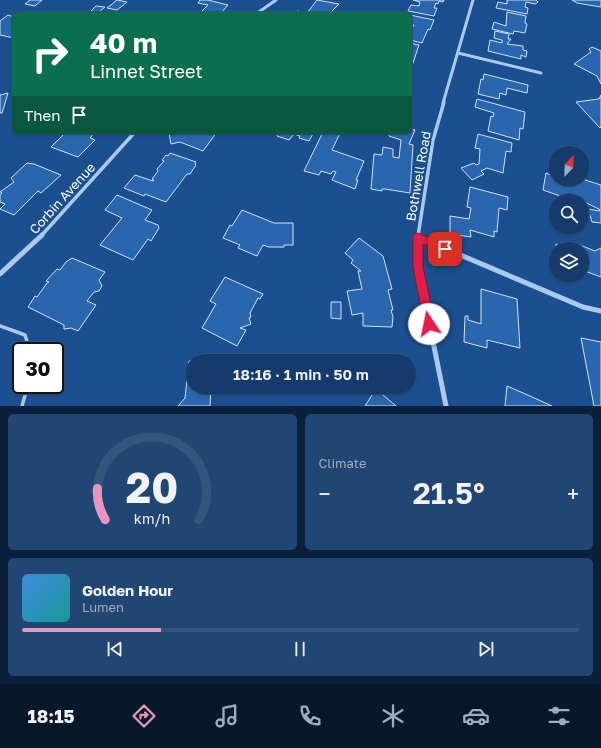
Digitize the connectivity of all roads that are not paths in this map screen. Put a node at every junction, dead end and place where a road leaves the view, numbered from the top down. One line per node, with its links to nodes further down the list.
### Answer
1 (276, 0): 3 (street)
2 (473, 0): 4 (street, Bothwell Road)
3 (259, 12)
4 (458, 53): 5 (street); 7 (street, Bothwell Road)
5 (541, 73)
6 (133, 134): 8 (street, Corbin Avenue)
7 (418, 237): 9 (street); 14 (street, Bothwell Road)
8 (0, 274)
9 (601, 312)
10 (0, 326): 11 (lane)
11 (27, 342)
12 (25, 394): 13 (lane)
13 (22, 406)
14 (446, 406)

